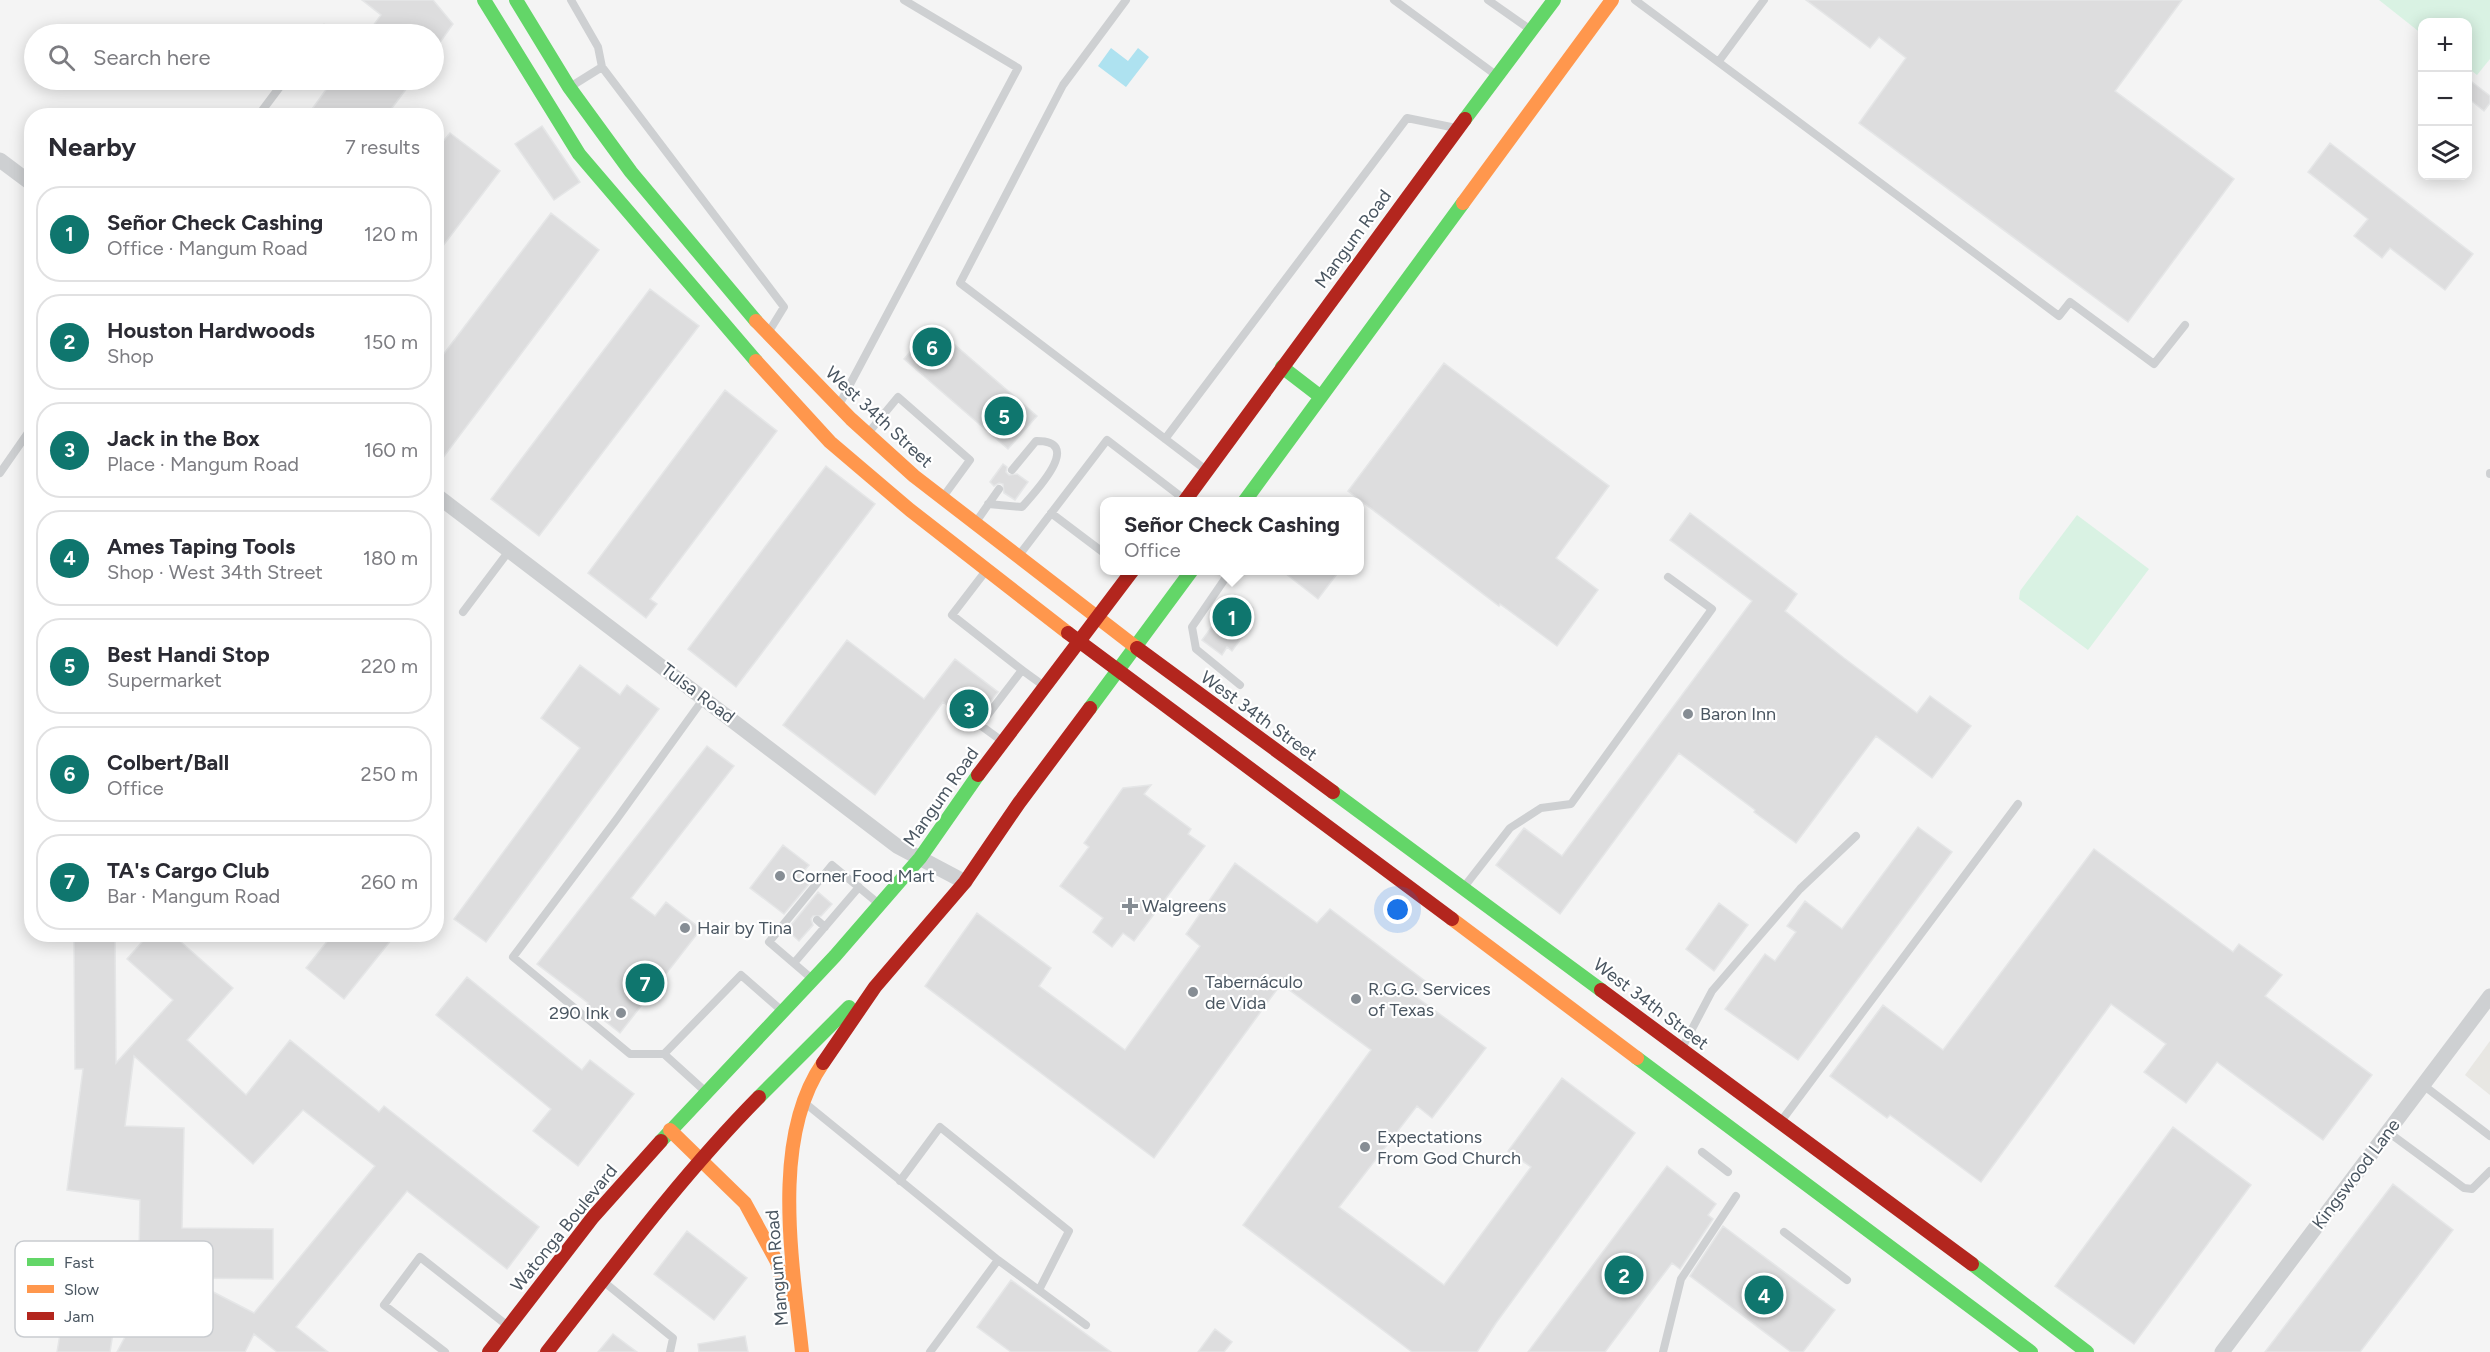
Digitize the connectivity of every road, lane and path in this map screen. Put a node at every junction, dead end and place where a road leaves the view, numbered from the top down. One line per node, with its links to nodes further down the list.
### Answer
1 (484, 0): 27 (main road, West 34th Street)
2 (516, 0): 16 (main road, West 34th Street)
3 (571, 0): 14 (lane)
4 (904, 0): 26 (lane)
5 (1126, 0): 30 (lane)
6 (1394, 0): 15 (lane)
7 (1488, 0): 12 (lane)
8 (1554, 0): 12 (main road, Mangum Road)
9 (1612, 0): 25 (main road)
10 (1635, 0): 13 (lane)
11 (1764, 0): 13 (lane)
12 (1531, 30): 15 (main road, Mangum Road)
13 (1719, 61): 22 (lane)
14 (602, 67): 16 (lane); 23 (lane)
15 (1497, 76): 19 (main road, Mangum Road)
16 (569, 87): 23 (main road, West 34th Street)
17 (278, 90): 18 (lane)
18 (264, 108)
19 (1458, 128): 24 (main road, Mangum Road); 30 (lane)
20 (0, 160): 21 (street)
21 (24, 178)
22 (2185, 325)
23 (767, 334): 26 (main road, West 34th Street)
24 (1282, 367): 25 (main road); 32 (main road, Mangum Road)
25 (1321, 397): 37 (main road)
26 (838, 407): 27 (main road, West 34th Street)
27 (841, 431): 28 (main road, West 34th Street); 46 (main road, West 34th Street)
28 (867, 434): 38 (main road, West 34th Street); 38 (lane)
29 (24, 439): 33 (lane)
30 (1165, 439): 32 (lane)
31 (1012, 470): 40 (lane)
32 (1207, 471): 36 (main road, Mangum Road)
33 (0, 473)
34 (999, 489): 40 (lane)
35 (1180, 497): 41 (lane)
36 (1188, 497)
37 (1247, 497)
38 (942, 498): 42 (main road, West 34th Street)
39 (444, 501): 44 (street, Tulsa Road)
40 (988, 504): 42 (lane)
41 (1051, 513): 43 (lane); 45 (lane)
42 (975, 523): 45 (main road, West 34th Street)
43 (1100, 550)
44 (509, 551): 51 (lane); 59 (street, Tulsa Road)
45 (1018, 556): 52 (main road, West 34th Street)
46 (987, 569): 53 (main road, West 34th Street); 55 (lane)
47 (1128, 575): 52 (main road, Mangum Road)
48 (1188, 575): 54 (main road, Mangum Road)
49 (1228, 575): 57 (lane)
50 (1668, 577): 66 (lane)
51 (463, 612)
52 (1098, 617): 53 (main road, Mangum Road); 54 (main road, West 34th Street)
53 (1079, 642): 56 (main road, West 34th Street); 58 (main road, Mangum Road)
54 (1135, 646): 56 (main road, Mangum Road); 66 (main road, West 34th Street)
55 (1022, 670): 58 (lane); 60 (lane)
56 (1117, 671): 64 (main road, Mangum Road); 82 (main road, West 34th Street)
57 (1240, 685)
58 (1045, 687): 60 (main road, Mangum Road)
59 (705, 697): 63 (street, Tulsa Road); 76 (lane)
60 (1003, 742): 63 (main road, Mangum Road)
61 (2018, 804): 82 (lane)
62 (1856, 836): 75 (lane)
63 (920, 858): 64 (street, Tulsa Road); 67 (main road, Mangum Road)
64 (965, 882): 72 (main road, Mangum Road)
65 (859, 887): 67 (lane); 69 (lane); 70 (lane)
66 (1463, 888): 75 (main road, West 34th Street)
67 (880, 904): 71 (main road, Mangum Road)
68 (817, 920): 69 (lane)
69 (825, 927): 70 (lane)
70 (794, 963): 71 (lane)
71 (813, 979): 74 (main road, Mangum Road)
72 (875, 987): 79 (main road, Mangum Road); 85 (main road, Mangum Road)
73 (2490, 996): 77 (street, Kingswood Lane)
74 (782, 1011): 76 (lane); 78 (main road, Mangum Road)
75 (1682, 1049): 82 (main road, West 34th Street)
76 (664, 1054): 78 (lane)
77 (2423, 1086): 81 (street, Kingswood Lane); 83 (lane)
78 (706, 1092): 80 (main road, Mangum Road)
79 (804, 1102): 88 (lane); 101 (main road, Mangum Road)
80 (670, 1130): 85 (main road, Mangum Road); 96 (main road, Watonga Boulevard)
81 (2388, 1132): 86 (lane); 106 (street, Kingswood Lane)
82 (1770, 1135): 104 (main road, West 34th Street); 105 (main road, West 34th Street)
83 (2490, 1136)
84 (1702, 1152): 87 (lane)
85 (702, 1161): 93 (main road); 101 (main road, Mangum Road)
86 (2490, 1171)
87 (1728, 1172)
88 (900, 1181): 91 (lane); 94 (lane)
89 (1736, 1196): 103 (lane)
90 (1784, 1233): 92 (lane)
91 (998, 1260): 94 (lane); 102 (lane)
92 (1848, 1280)
93 (604, 1282): 99 (main road); 100 (lane)
94 (1039, 1290): 95 (lane)
95 (1086, 1325)
96 (509, 1327): 97 (lane); 98 (main road, Watonga Boulevard)
97 (446, 1352)
98 (489, 1352)
99 (547, 1352)
100 (670, 1352)
101 (802, 1352)
102 (930, 1352)
103 (1663, 1352)
104 (2031, 1352)
105 (2087, 1352)
106 (2222, 1352)

